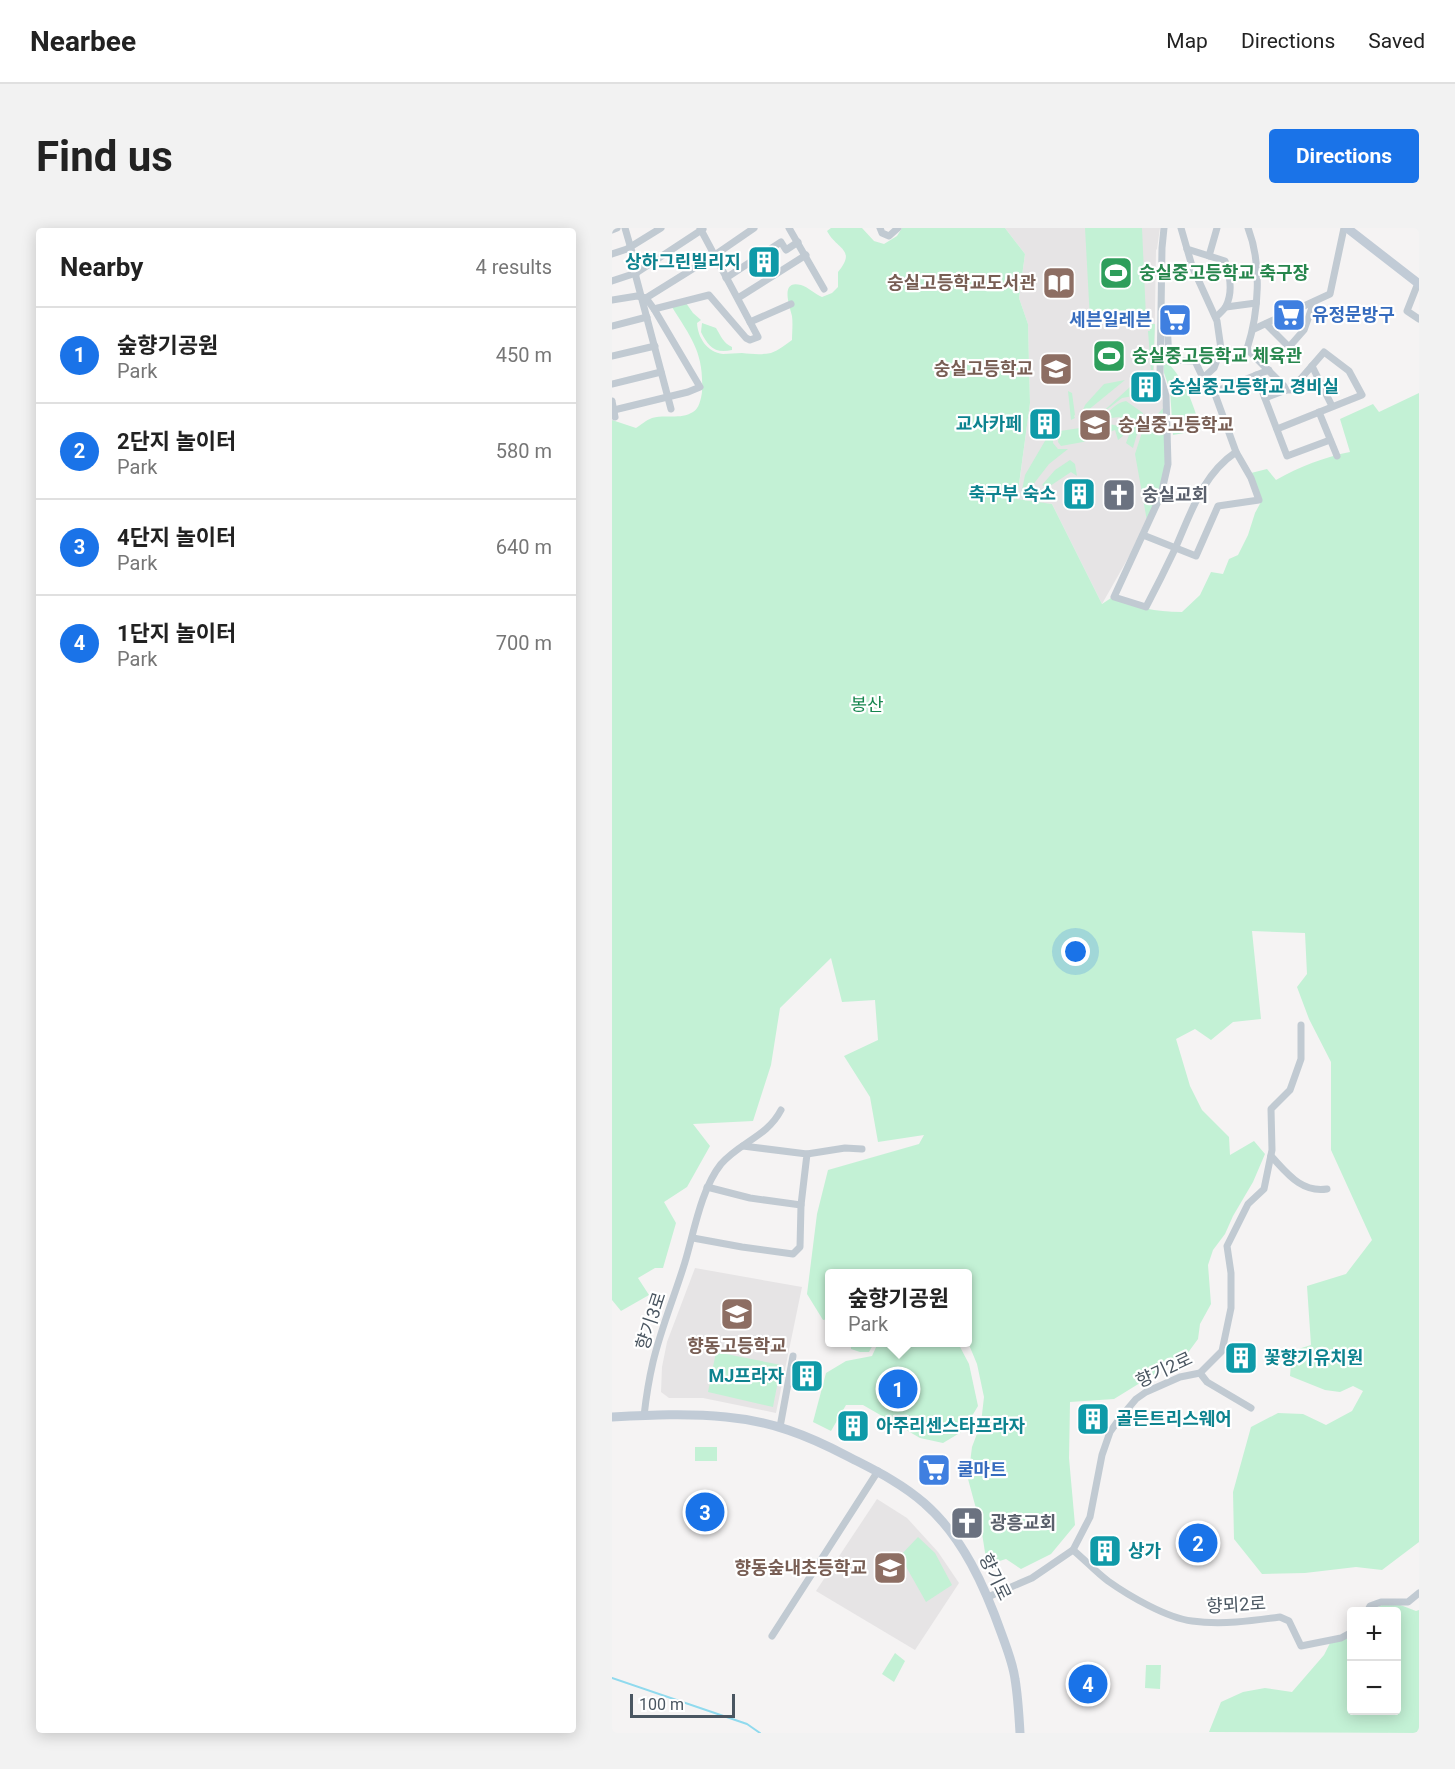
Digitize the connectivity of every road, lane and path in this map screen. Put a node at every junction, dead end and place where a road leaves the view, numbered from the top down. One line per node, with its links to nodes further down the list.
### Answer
1 (617, 228): 14 (street)
2 (625, 228): 16 (street)
3 (661, 228): 16 (street)
4 (754, 228): 19 (street)
5 (789, 228): 15 (street)
6 (880, 228): 7 (street)
7 (898, 228)
8 (1164, 228): 35 (street)
9 (1181, 228): 17 (street)
10 (1217, 228): 21 (street)
11 (1346, 228): 25 (main road); 30 (street)
12 (702, 229): 19 (street); 22 (street)
13 (1250, 229): 31 (street)
14 (612, 230)
15 (798, 242): 20 (street); 23 (street)
16 (631, 246): 18 (street); 22 (street)
17 (1187, 249): 21 (street); 37 (street)
18 (612, 254)
19 (714, 255): 23 (street); 27 (street)
20 (806, 255): 26 (street); 28 (street)
21 (1209, 256): 33 (street)
22 (636, 273): 24 (street); 27 (street)
23 (726, 278): 28 (street)
24 (612, 281)
25 (1418, 283): 38 (street)
26 (824, 289)
27 (644, 297): 29 (street); 34 (street); 36 (street)
28 (738, 298): 39 (street)
29 (612, 300)
30 (1314, 302): 40 (street); 40 (street)
31 (1256, 303): 33 (street); 42 (street)
32 (791, 304): 39 (street)
33 (1226, 306): 37 (street)
34 (654, 309): 39 (street); 53 (street)
35 (1162, 312): 49 (street); 63 (street)
36 (646, 317): 41 (street); 43 (street)
37 (1216, 317): 49 (street)
38 (1419, 319)
39 (750, 322)
40 (1266, 324): 42 (street)
41 (612, 326)
42 (1254, 328): 46 (street)
43 (655, 346): 44 (street); 47 (street)
44 (612, 356)
45 (1312, 366): 51 (street); 56 (street); 56 (street)
46 (1269, 370): 48 (street); 51 (street)
47 (661, 372): 50 (street); 53 (street)
48 (1256, 375): 52 (street); 54 (street)
49 (1203, 378): 52 (street)
50 (612, 384)
51 (1286, 390): 54 (street)
52 (1214, 392): 61 (street)
53 (668, 396): 55 (street); 57 (street)
54 (1265, 398): 59 (street)
55 (612, 401)
56 (1332, 406): 58 (street)
57 (671, 409)
58 (1319, 412): 59 (street); 60 (street)
59 (1277, 429): 60 (street)
60 (1330, 440): 62 (street)
61 (1236, 452): 64 (street); 64 (street)
62 (1337, 456)
63 (1143, 535): 64 (street); 64 (street)
64 (1175, 548)
65 (1301, 1025): 70 (street)
66 (781, 1110): 67 (street, 향기3로)
67 (743, 1146): 69 (street); 71 (street, 향기3로)
68 (862, 1149): 69 (street)
69 (807, 1154): 73 (street)
70 (1270, 1156): 72 (street); 76 (street, 향기2로)
71 (707, 1187): 73 (street); 74 (street, 향기3로)
72 (1328, 1189)
73 (801, 1205): 74 (street)
74 (693, 1238): 78 (street, 향기3로)
75 (793, 1356): 80 (street)
76 (1200, 1374): 77 (street); 82 (street, 향기2로)
77 (1251, 1408)
78 (644, 1416): 79 (main road, 향기로); 80 (main road, 향기로)
79 (612, 1417)
80 (780, 1427): 81 (main road, 향기로)
81 (878, 1471): 84 (main road, 향기로); 87 (street)
82 (1073, 1550): 84 (street, 향기2로); 86 (street, 향뫼2로)
83 (1419, 1593): 85 (street)
84 (988, 1597): 88 (main road, 향기로)
85 (1369, 1607)
86 (1347, 1635)
87 (772, 1636)
88 (1020, 1733)

